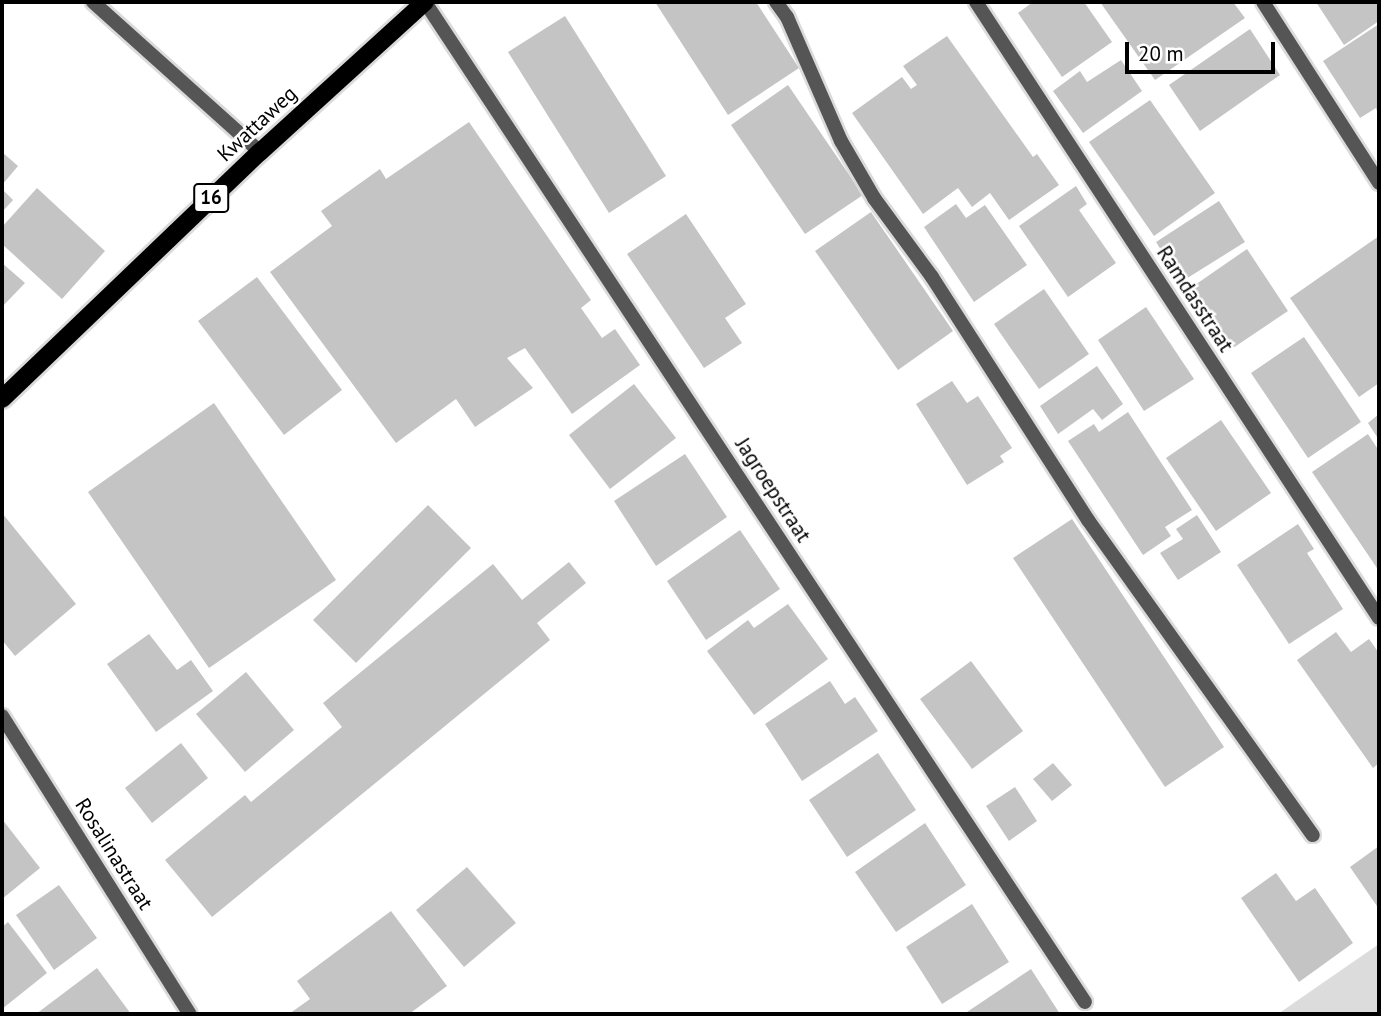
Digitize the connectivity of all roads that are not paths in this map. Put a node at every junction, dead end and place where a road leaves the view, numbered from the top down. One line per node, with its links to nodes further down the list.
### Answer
1 (93, 2): 6 (street)
2 (425, 2): 6 (main road, Kwattaweg / 16); 12 (street, Jagroepstraat)
3 (776, 2): 11 (street)
4 (976, 2): 9 (street, Ramdasstraat)
5 (1263, 2): 7 (street)
6 (260, 152): 8 (main road, Kwattaweg / 16)
7 (1379, 183)
8 (2, 399)
9 (1379, 618)
10 (2, 716): 13 (street, Rosalinastraat)
11 (1313, 835)
12 (1085, 1002)
13 (190, 1014)

